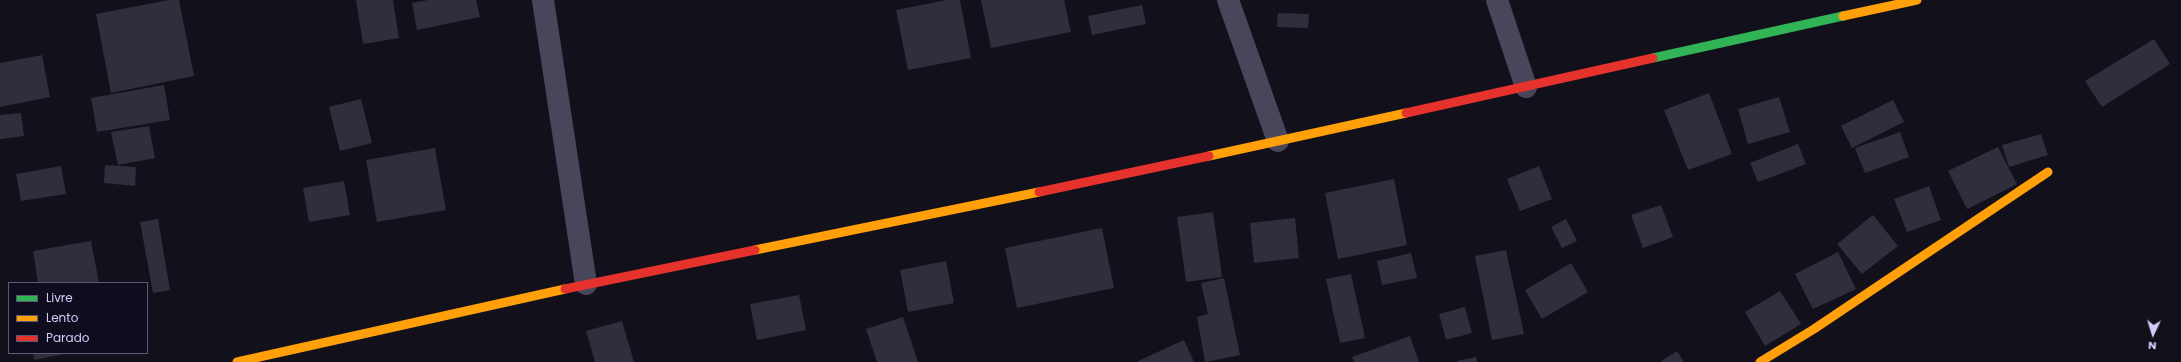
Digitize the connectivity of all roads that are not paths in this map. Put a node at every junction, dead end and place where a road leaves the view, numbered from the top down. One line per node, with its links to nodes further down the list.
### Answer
1 (543, 0): 8 (street)
2 (1228, 0): 6 (street)
3 (1918, 0): 5 (street)
4 (1501, 4): 5 (street)
5 (1526, 86): 6 (street)
6 (1278, 141): 8 (street)
7 (2048, 172): 10 (street)
8 (586, 284): 9 (street)
9 (237, 362)
10 (1760, 362)

